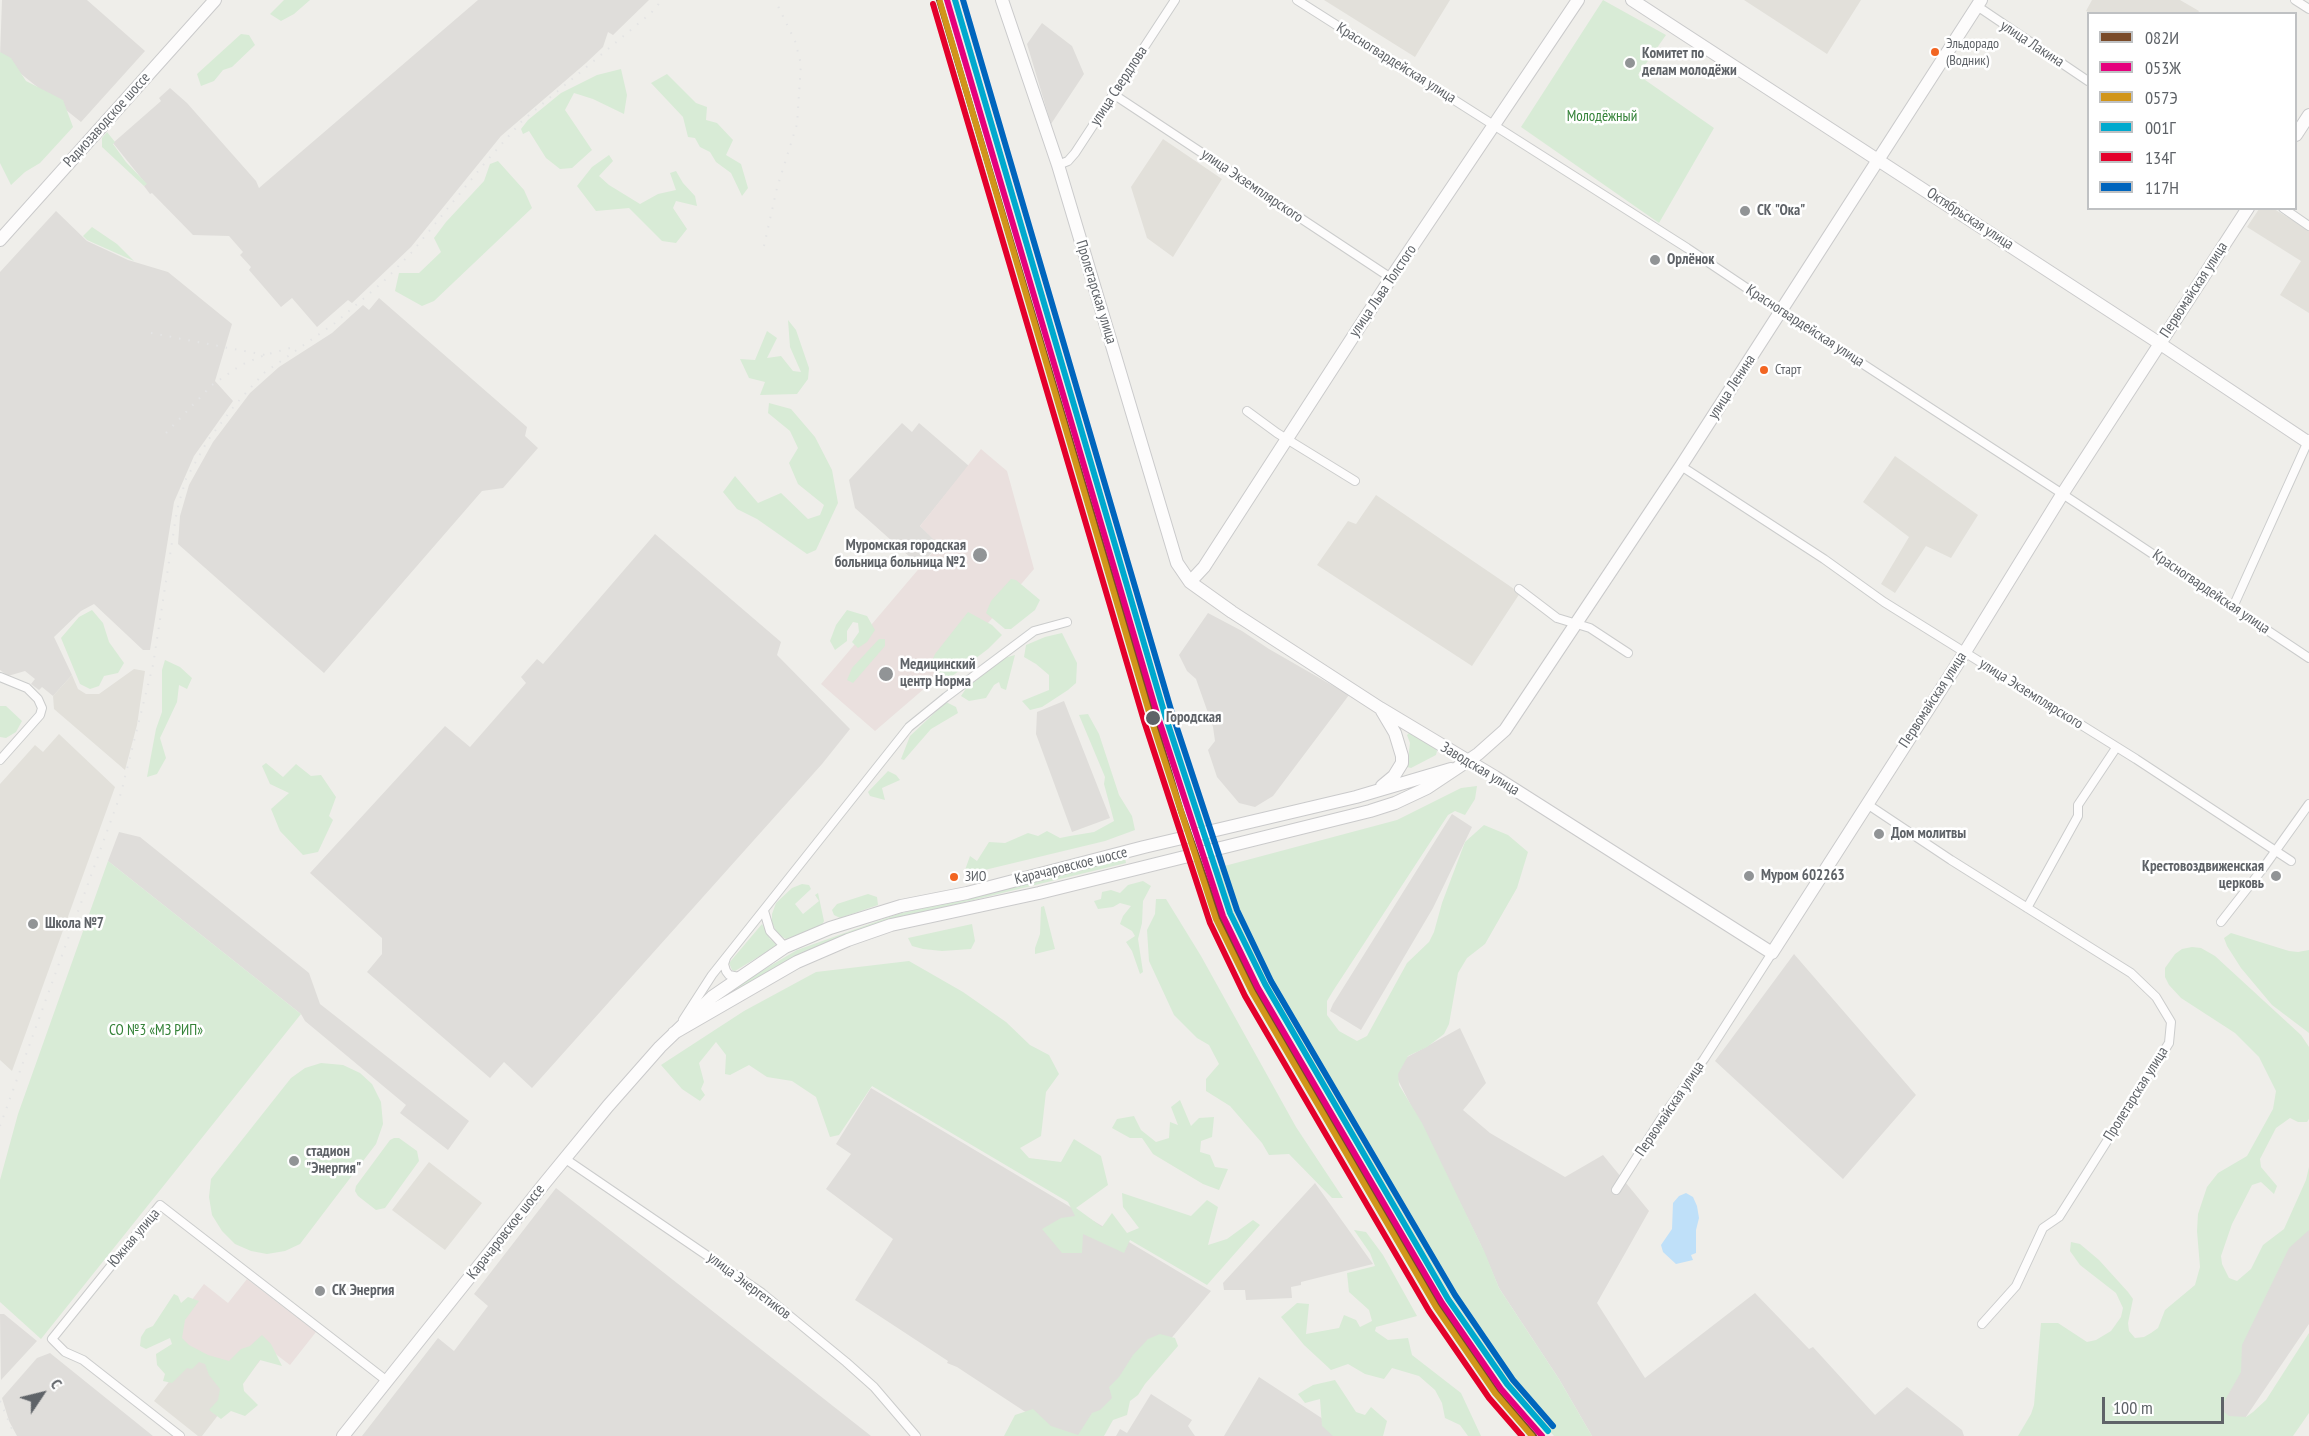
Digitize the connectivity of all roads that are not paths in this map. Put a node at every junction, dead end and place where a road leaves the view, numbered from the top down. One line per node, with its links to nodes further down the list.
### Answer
1 (215, 0): 20 (street, Радиозаводское шоссе)
2 (1002, 0): 16 (street, Пролетарская улица)
3 (1175, 0): 11 (street, улица Свердлова)
4 (1297, 0): 13 (street, Красногвардейская улица)
5 (1578, 0): 13 (street, улица Льва Толстого)
6 (1632, 0): 15 (street, Октябрьская улица)
7 (2295, 0): 9 (street)
8 (1979, 3): 10 (street, улица Лакина); 15 (street, улица Ленина)
9 (2309, 9)
10 (2087, 80)
11 (1113, 94): 16 (street, улица Свердлова); 21 (street, улица Экземплярского)
12 (2309, 115): 14 (street)
13 (1495, 125): 21 (street, улица Льва Толстого); 22 (street, Красногвардейская улица)
14 (2297, 132)
15 (1877, 160): 22 (street, улица Ленина); 23 (street, Октябрьская улица)
16 (1058, 165): 30 (street, Пролетарская улица)
17 (2247, 210): 23 (street, Первомайская улица)
18 (2286, 210): 19 (street)
19 (2309, 226)
20 (0, 240)
21 (1390, 278): 25 (street, улица Льва Толстого)
22 (1781, 310): 27 (street, улица Ленина); 29 (street, Красногвардейская улица)
23 (2159, 343): 26 (street, Октябрьская улица); 29 (street, Первомайская улица)
24 (1247, 411): 25 (street)
25 (1286, 439): 28 (street); 30 (street, улица Льва Толстого)
26 (2308, 441): 32 (street)
27 (1681, 466): 34 (street, улица Ленина); 36 (street, улица Экземплярского)
28 (1355, 481)
29 (2063, 494): 32 (street, Красногвардейская улица); 36 (street, Первомайская улица)
30 (1190, 582): 39 (street, Заводская улица)
31 (1519, 589): 34 (street)
32 (2233, 607): 37 (street, Красногвардейская улица)
33 (1067, 622): 50 (street)
34 (1575, 623): 35 (street); 42 (street, улица Ленина)
35 (1628, 652)
36 (1965, 652): 40 (street, улица Экземплярского); 45 (street, Первомайская улица)
37 (2309, 658)
38 (0, 677): 41 (street)
39 (1380, 708): 42 (street, Заводская улица); 44 (street)
40 (2116, 748): 47 (street, улица Экземплярского); 49 (street)
41 (0, 760)
42 (1464, 764): 43 (street, Карачаровское шоссе); 53 (street, Заводская улица)
43 (1425, 782): 44 (street, Карачаровское шоссе); 58 (street, Карачаровское шоссе)
44 (1377, 791): 52 (street, Карачаровское шоссе)
45 (1866, 804): 49 (street, Пролетарская улица); 53 (street, Первомайская улица)
46 (2309, 804): 47 (street)
47 (2276, 850): 48 (street, улица Экземплярского); 51 (street)
48 (2290, 861)
49 (2027, 908): 62 (street, Пролетарская улица)
50 (764, 911): 52 (street); 54 (street)
51 (2221, 922)
52 (785, 947): 56 (street, Карачаровское шоссе)
53 (1772, 953): 61 (street, Первомайская улица)
54 (726, 958): 55 (street); 56 (street)
55 (712, 975): 57 (street); 59 (street)
56 (739, 977): 57 (street, Карачаровское шоссе)
57 (712, 997): 58 (street); 59 (street, Карачаровское шоссе)
58 (733, 999): 59 (street, Карачаровское шоссе)
59 (674, 1033): 60 (street, Карачаровское шоссе)
60 (564, 1158): 63 (street, Карачаровское шоссе); 66 (street, улица Энергетиков)
61 (1616, 1190)
62 (1982, 1324)
63 (387, 1381): 64 (street, Южная улица); 65 (street, Карачаровское шоссе)
64 (180, 1436)
65 (344, 1436)
66 (916, 1436)

